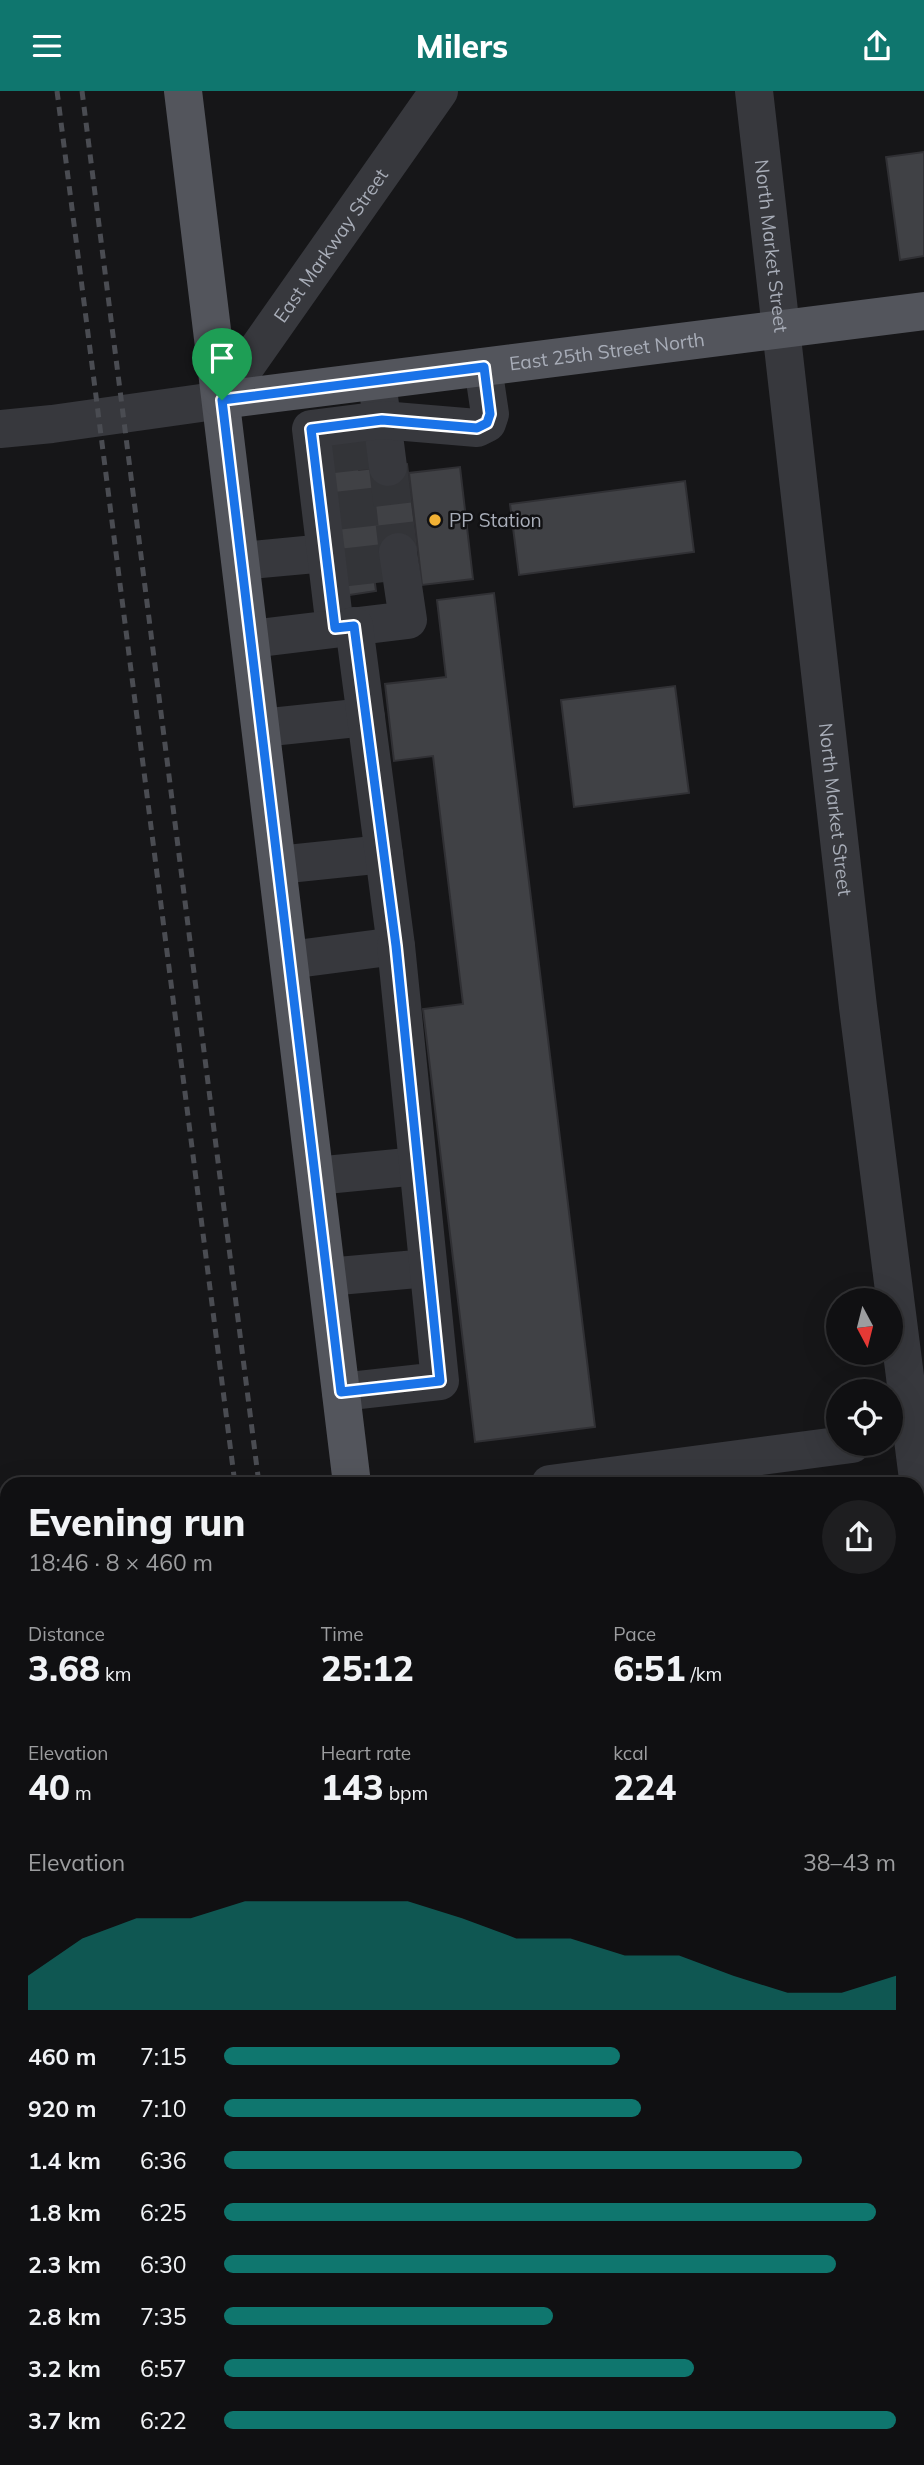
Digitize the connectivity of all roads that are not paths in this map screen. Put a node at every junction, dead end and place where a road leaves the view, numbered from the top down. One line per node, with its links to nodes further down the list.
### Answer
1 (183, 91): 8 (main road)
2 (439, 91): 8 (street, East Markway Street)
3 (754, 91): 5 (street, North Market Street)
4 (924, 311): 5 (main road, East 25th Street North)
5 (782, 328): 6 (main road, East 25th Street North); 28 (street, North Market Street)
6 (484, 367): 7 (main road, East 25th Street North); 9 (street)
7 (377, 381): 8 (main road, East 25th Street North); 9 (street)
8 (222, 400): 10 (street, East 25th Street North); 14 (main road)
9 (360, 425): 11 (street); 13 (street)
10 (0, 429)
11 (388, 467)
12 (398, 552): 15 (street)
13 (326, 553): 14 (street); 15 (street)
14 (241, 561): 16 (main road)
15 (356, 618): 16 (street); 17 (street)
16 (251, 639): 18 (main road)
17 (366, 717): 18 (street); 19 (street)
18 (261, 728): 20 (main road)
19 (384, 854): 20 (street); 21 (street)
20 (278, 866): 22 (main road)
21 (396, 946): 22 (street); 23 (street)
22 (289, 960): 24 (main road)
23 (418, 1165): 24 (street); 25 (street)
24 (315, 1176): 26 (main road)
25 (428, 1268): 26 (street); 27 (street)
26 (327, 1277): 27 (main road)
27 (341, 1392): 30 (main road)
28 (909, 1436): 32 (street, North Market Street)
29 (826, 1448): 31 (street)
30 (351, 1477)
31 (609, 1477)
32 (916, 1477)

